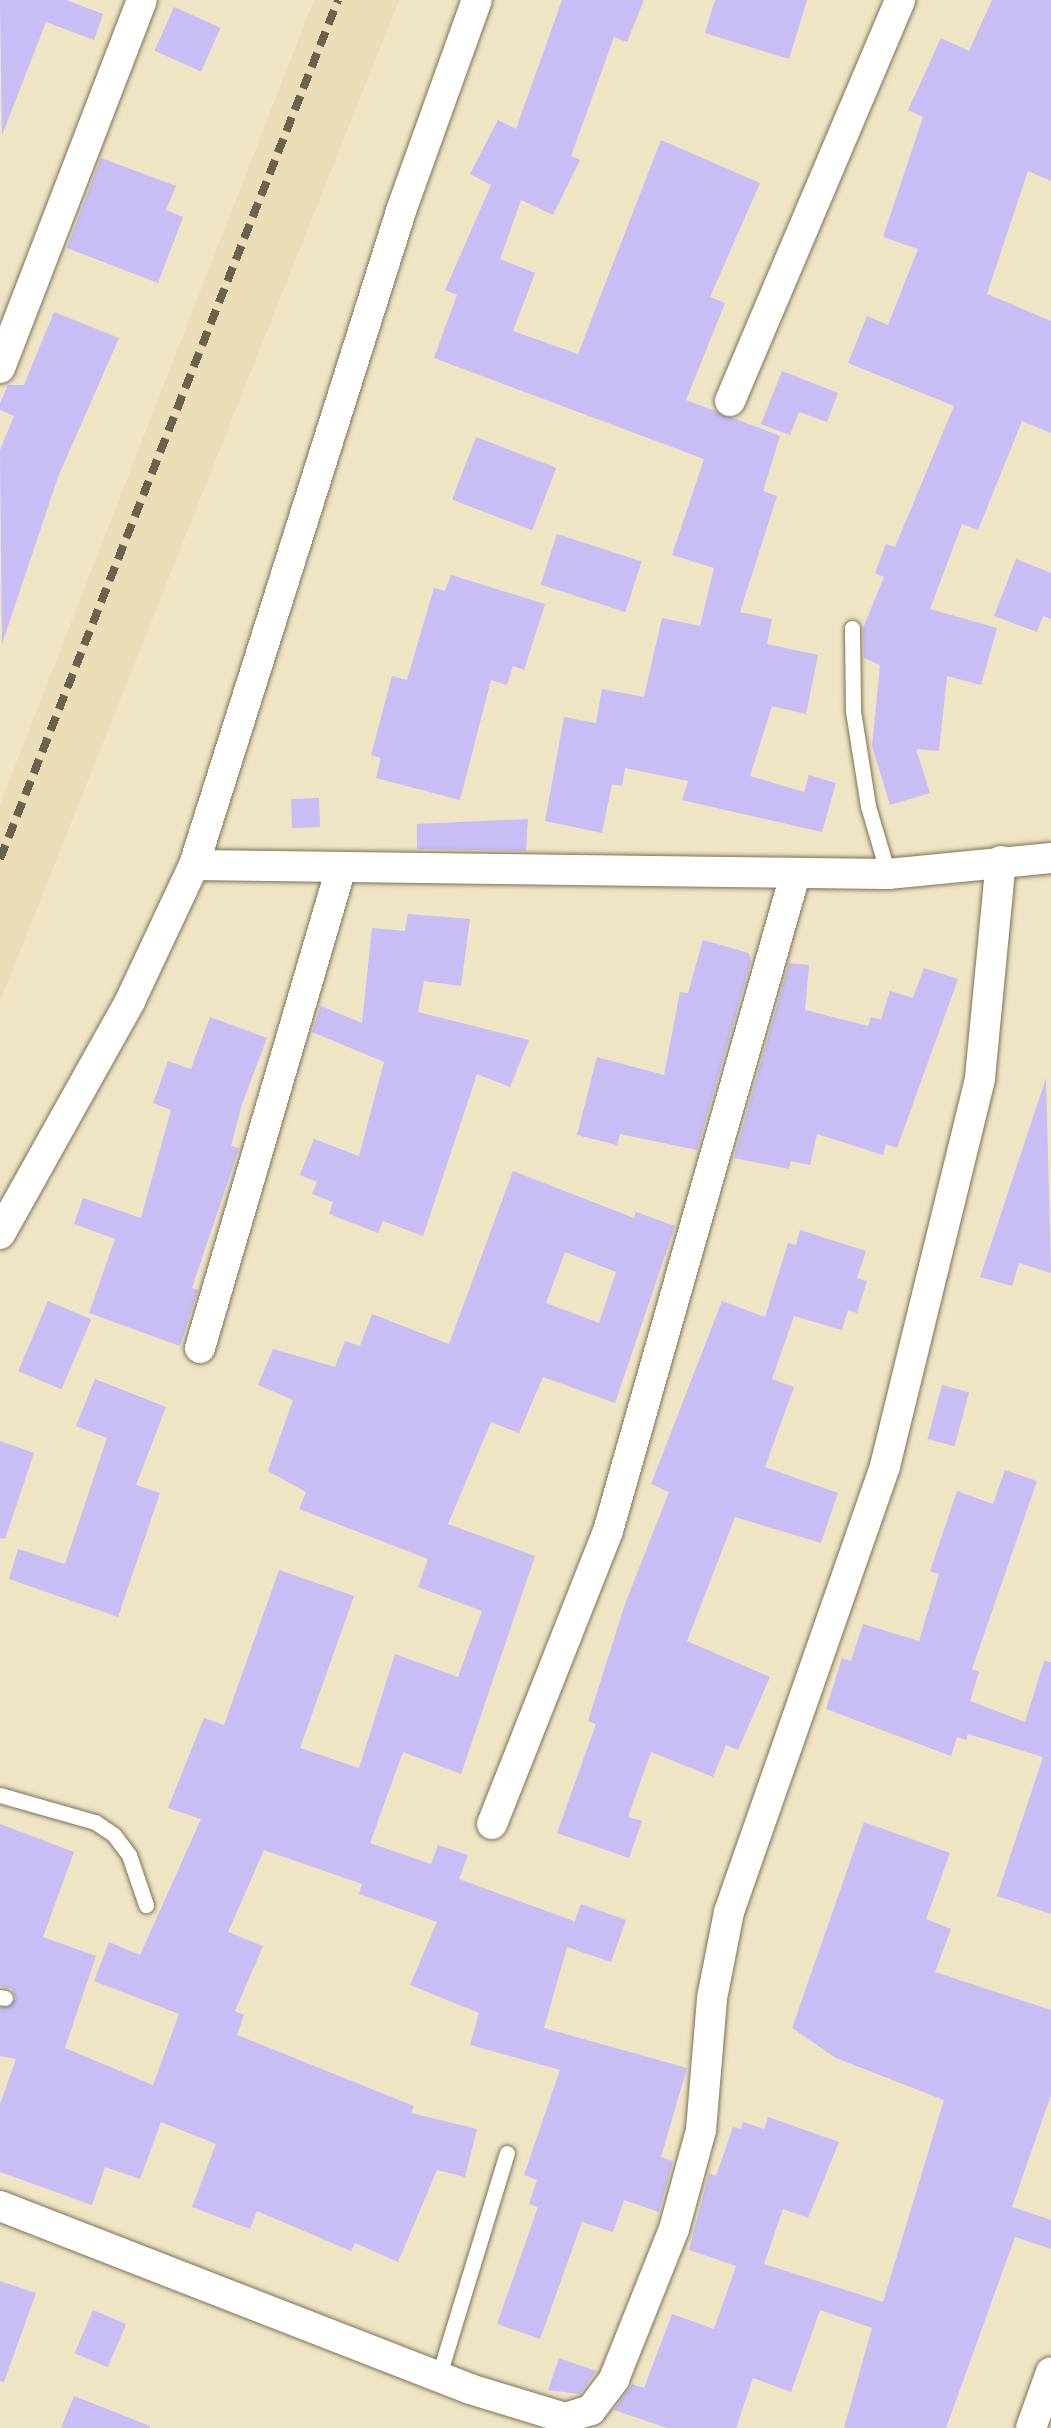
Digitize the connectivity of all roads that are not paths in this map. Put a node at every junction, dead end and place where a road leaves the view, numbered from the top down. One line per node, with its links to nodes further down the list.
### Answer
1 (142, 0): 4 (street)
2 (477, 0): 9 (street)
3 (900, 0): 5 (street)
4 (0, 368)
5 (730, 401)
6 (852, 628): 11 (lane)
7 (1051, 858): 8 (street)
8 (1001, 861): 11 (street); 21 (street)
9 (194, 865): 10 (street); 13 (street)
10 (342, 868): 12 (street); 14 (street)
11 (888, 874): 12 (street)
12 (795, 875): 16 (street)
13 (0, 1234)
14 (200, 1348)
15 (0, 1794): 17 (lane)
16 (492, 1824)
17 (146, 1905)
18 (507, 2153): 21 (lane)
19 (0, 2206): 21 (street)
20 (1051, 2372): 22 (street)
21 (438, 2376)
22 (1032, 2428)

